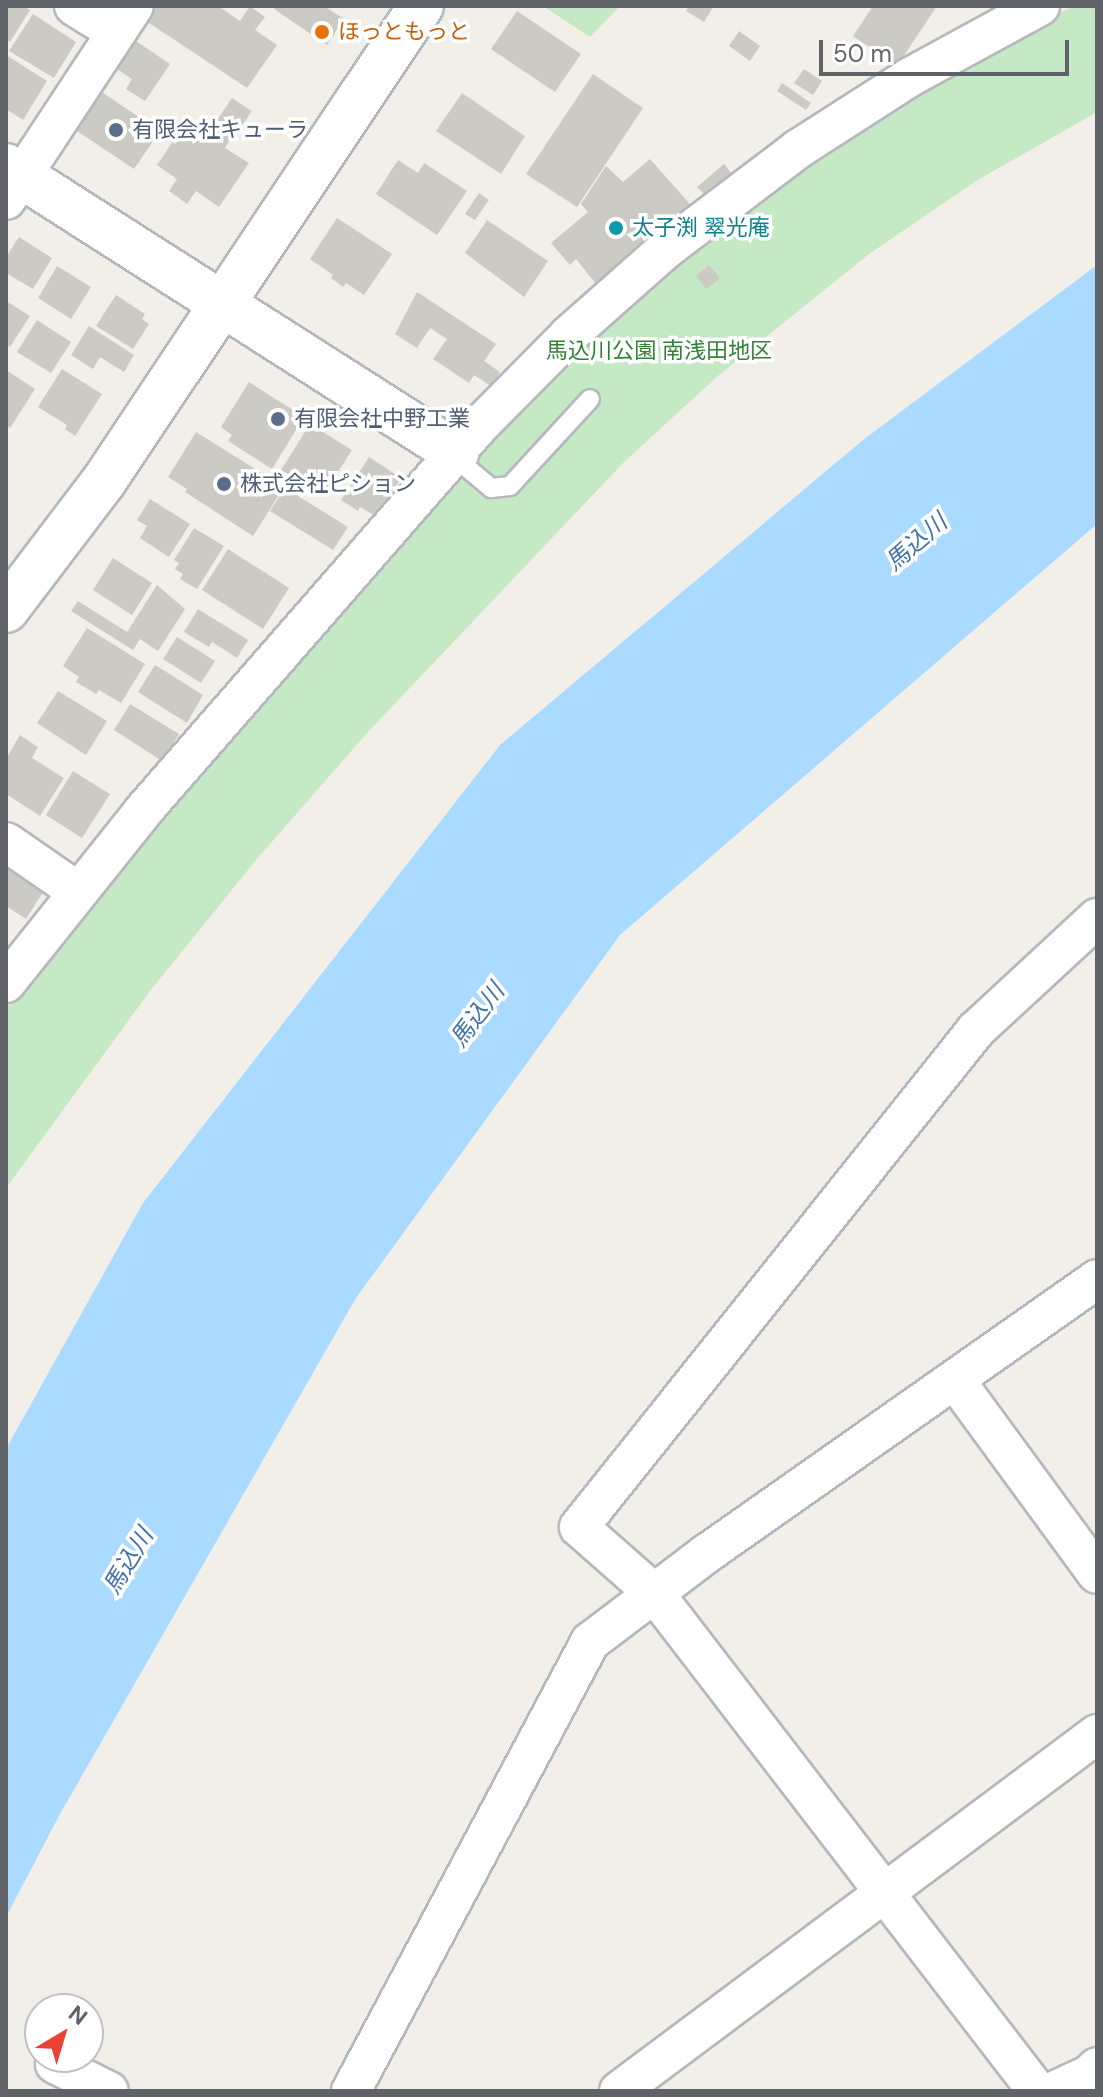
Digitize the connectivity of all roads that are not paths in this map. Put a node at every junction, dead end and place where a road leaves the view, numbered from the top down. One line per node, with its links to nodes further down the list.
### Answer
1 (74, 6): 4 (street)
2 (421, 6): 6 (street)
3 (1040, 6): 8 (street)
4 (125, 19): 5 (street)
5 (11, 181): 6 (street)
6 (223, 303): 8 (street); 9 (street)
7 (590, 399): 8 (lane)
8 (454, 455): 11 (street)
9 (6, 610)
10 (6, 842): 11 (street)
11 (77, 891): 13 (street)
12 (1097, 918): 17 (street)
13 (6, 983)
14 (1097, 1279): 15 (street)
15 (955, 1380): 16 (street); 17 (street)
16 (1097, 1574)
17 (655, 1594): 19 (street); 24 (street)
18 (1097, 1734): 19 (street)
19 (884, 1895): 22 (street); 26 (street)
20 (1097, 2067): 27 (street)
21 (73, 2073): 23 (street)
22 (659, 2079): 25 (street)
23 (109, 2091)
24 (351, 2091)
25 (619, 2091)
26 (1037, 2091)
27 (1054, 2091)

